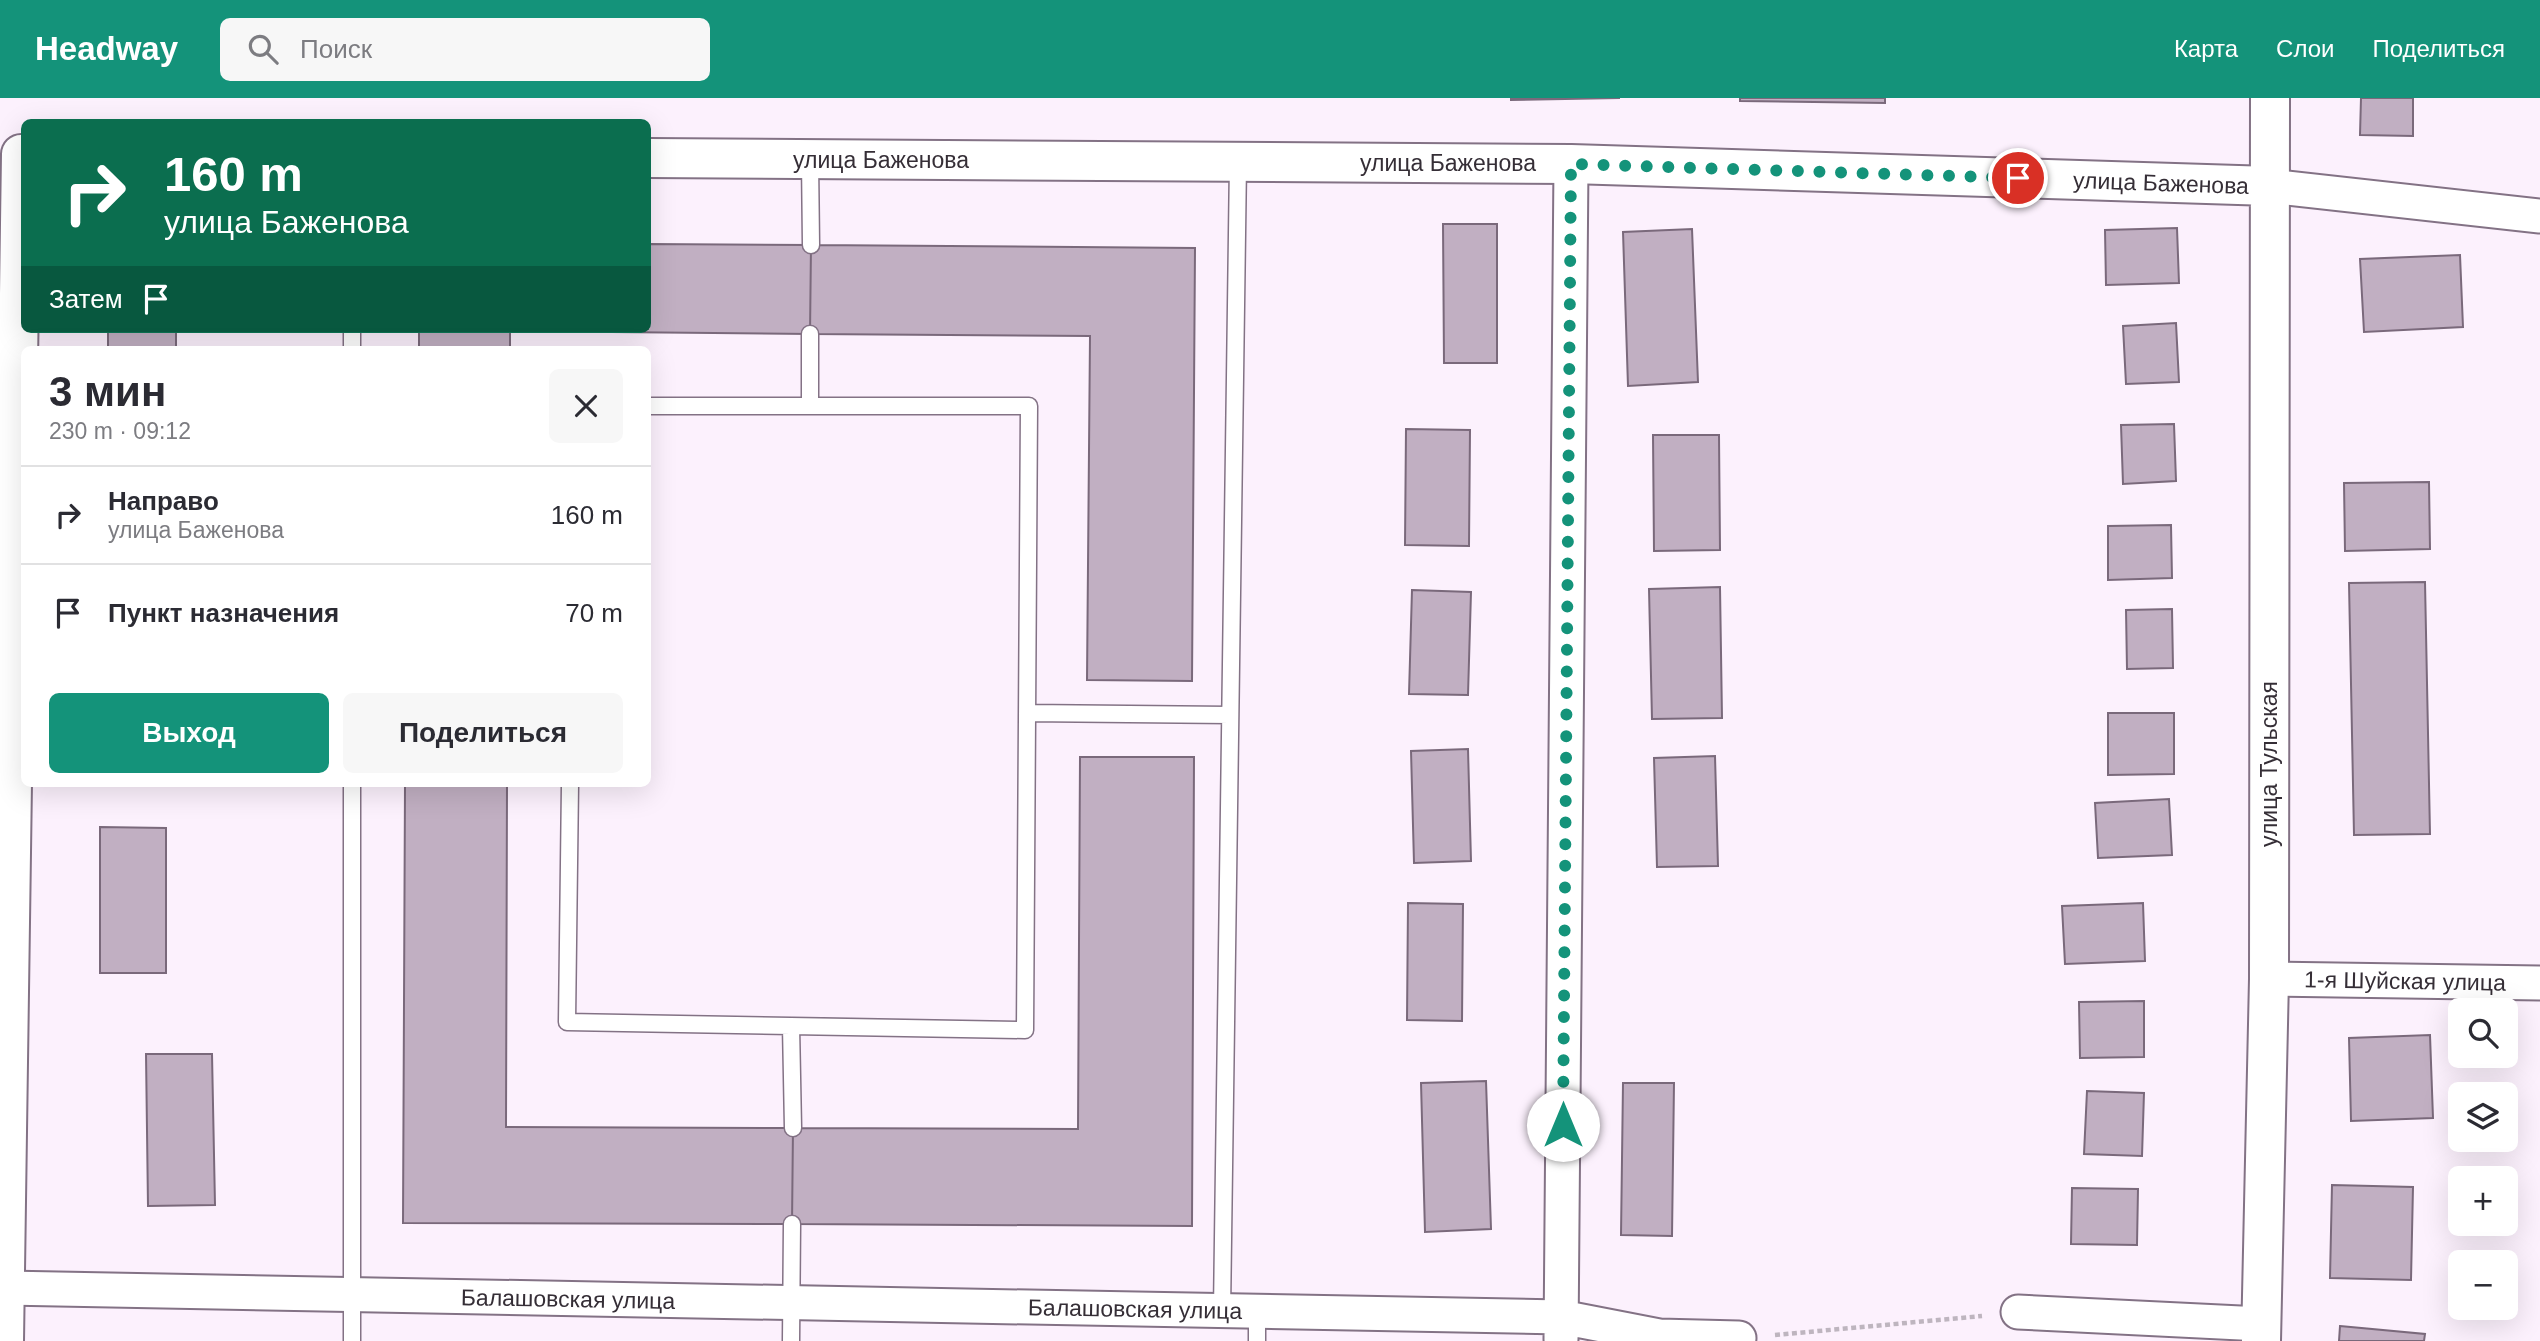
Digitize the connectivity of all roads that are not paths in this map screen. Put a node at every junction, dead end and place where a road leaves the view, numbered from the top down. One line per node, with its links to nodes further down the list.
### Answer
1 (2270, 98): 7 (street, улица Тульская)
2 (15, 154): 22 (street)
3 (651, 158): 4 (street, улица Баженова)
4 (810, 160): 5 (street, улица Баженова); 9 (lane)
5 (1238, 162): 6 (street, улица Баженова); 14 (lane)
6 (1571, 164): 7 (street, улица Баженова); 28 (street)
7 (2270, 186): 8 (street, улица Баженова); 17 (street, улица Тульская)
8 (2540, 216)
9 (811, 245)
10 (810, 334): 12 (lane)
11 (651, 406): 12 (lane)
12 (810, 406): 13 (lane)
13 (1027, 713): 14 (lane); 19 (lane)
14 (1230, 715): 25 (lane)
15 (352, 787): 23 (lane)
16 (570, 787): 19 (lane)
17 (2269, 979): 18 (street, 1-я Шуйская улица); 29 (street, улица Тульская)
18 (2540, 983)
19 (791, 1026): 20 (lane)
20 (793, 1128)
21 (792, 1224): 24 (lane)
22 (2, 1288): 23 (street, Балашовская улица); 31 (street)
23 (353, 1295): 24 (street, Балашовская улица); 32 (lane)
24 (792, 1303): 25 (street, Балашовская улица); 33 (lane)
25 (1222, 1311): 27 (street, Балашовская улица)
26 (2018, 1312): 29 (street)
27 (1257, 1326): 28 (street, Балашовская улица)
28 (1561, 1329): 30 (street, Балашовская улица)
29 (2261, 1332)
30 (1739, 1338)
31 (4, 1341)
32 (352, 1341)
33 (791, 1341)

